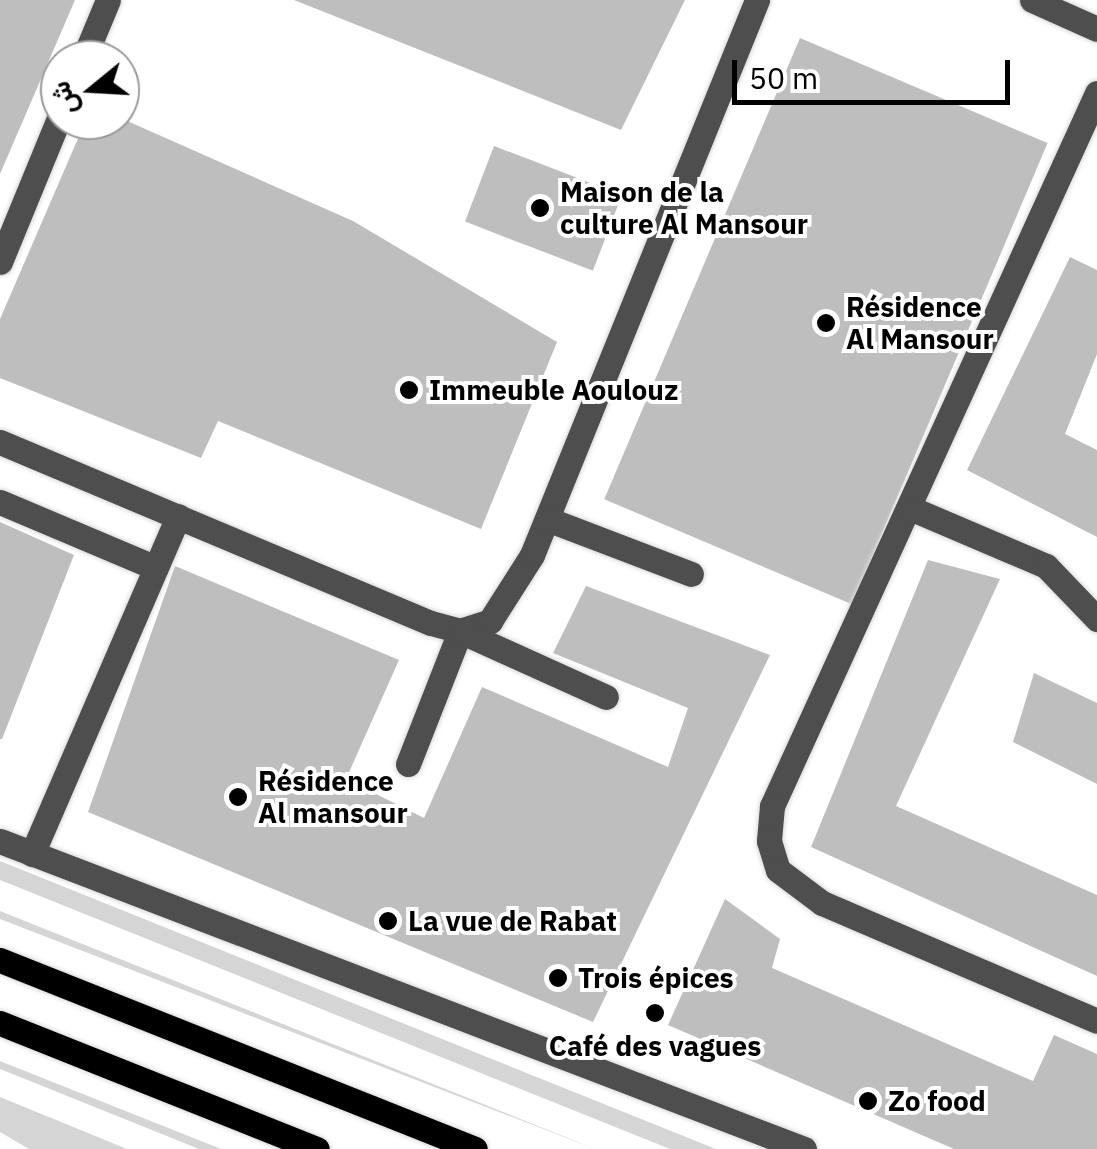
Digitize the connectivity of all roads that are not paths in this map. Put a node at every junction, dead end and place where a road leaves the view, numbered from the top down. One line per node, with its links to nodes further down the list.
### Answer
1 (108, 0): 5 (street)
2 (758, 0): 13 (street)
3 (1032, 0): 4 (street)
4 (1097, 29)
5 (91, 40)
6 (1097, 93): 11 (street)
7 (50, 140): 8 (street)
8 (0, 262)
9 (0, 442): 12 (street)
10 (0, 502): 14 (street)
11 (910, 508): 16 (street); 23 (street)
12 (178, 516): 14 (street); 17 (street)
13 (547, 519): 15 (street); 17 (street)
14 (156, 568): 21 (street)
15 (691, 574)
16 (1097, 619)
17 (460, 631): 18 (street); 19 (street)
18 (606, 697)
19 (408, 764)
20 (0, 841): 21 (street)
21 (32, 854): 27 (street)
22 (0, 960): 26 (main road)
23 (1097, 1021)
24 (0, 1023): 25 (main road)
25 (317, 1149)
26 (474, 1149)
27 (804, 1149)

